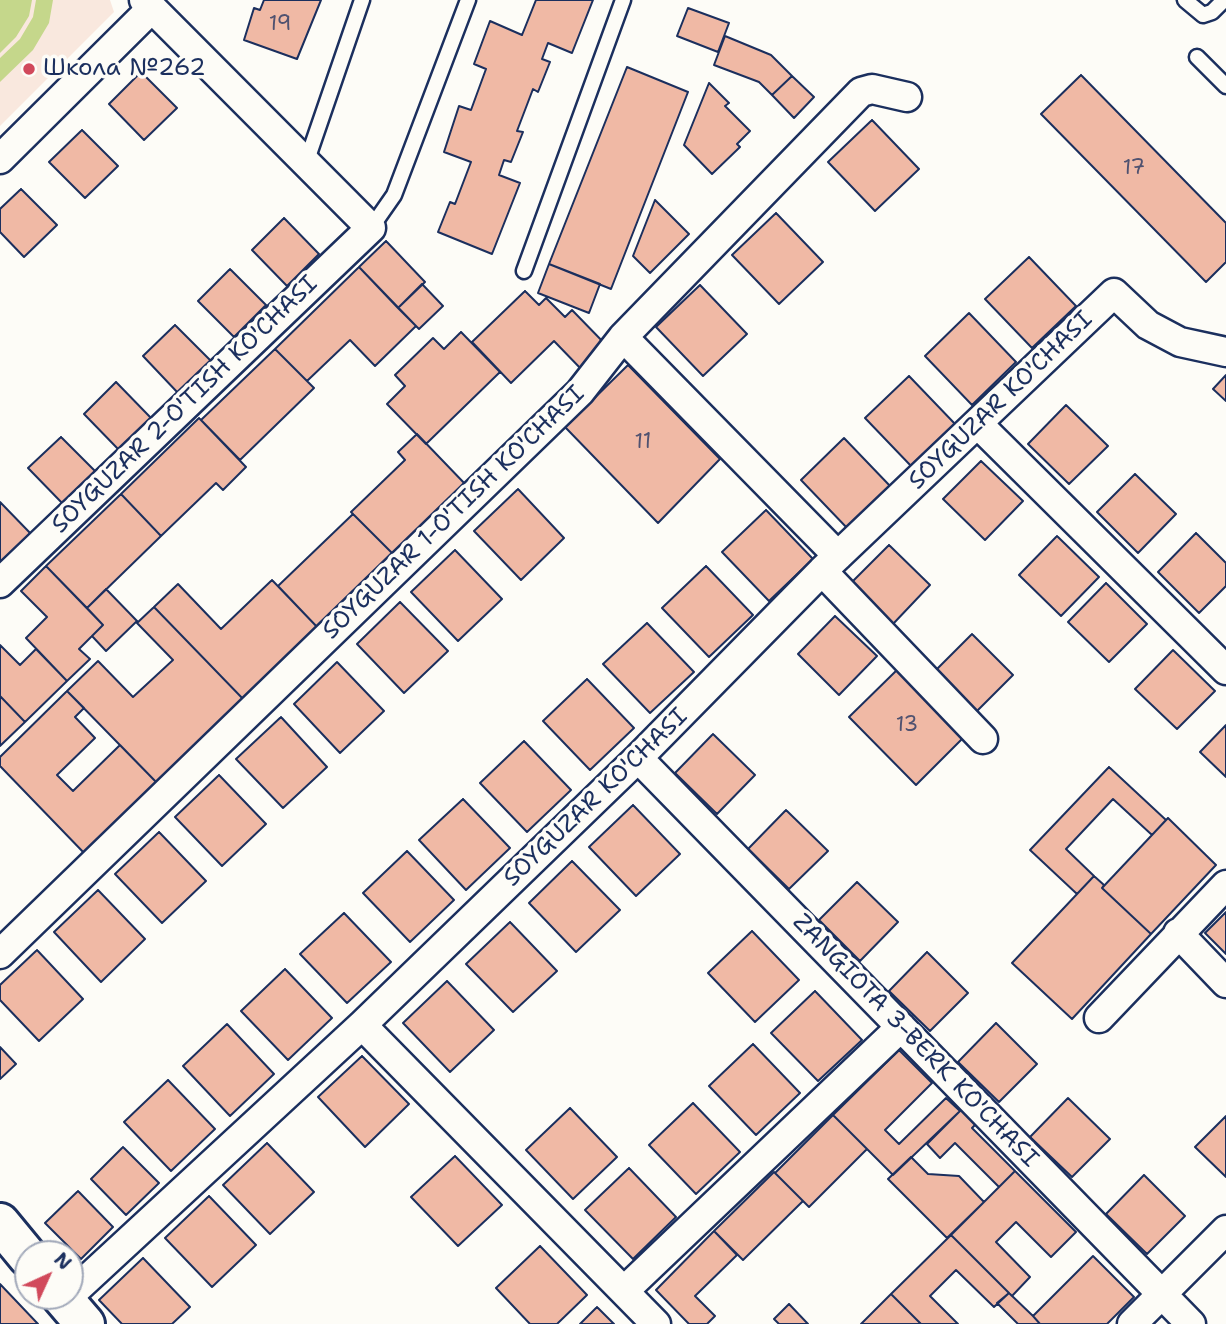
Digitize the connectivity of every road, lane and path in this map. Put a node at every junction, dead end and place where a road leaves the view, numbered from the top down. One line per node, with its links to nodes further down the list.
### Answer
1 (362, 0): 11 (lane)
2 (468, 0): 12 (lane)
3 (623, 0): 13 (lane)
4 (1185, 0): 5 (lane)
5 (1224, 0)
6 (152, 3): 10 (street); 11 (street)
7 (1197, 57): 8 (lane)
8 (1226, 86)
9 (907, 97): 14 (street, SOYGUZAR 1-O'TISH KO'CHASI)
10 (0, 159)
11 (306, 163): 12 (street)
12 (371, 228): 18 (street, SOYGUZAR 2-O'TISH KO'CHASI)
13 (524, 271)
14 (623, 337): 17 (street); 24 (street, SOYGUZAR 1-O'TISH KO'CHASI)
15 (1226, 352): 16 (street, SOYGUZAR KO'CHASI)
16 (978, 424): 17 (street, SOYGUZAR KO'CHASI); 19 (street)
17 (830, 564): 20 (street); 21 (street, SOYGUZAR KO'CHASI)
18 (0, 583)
19 (1226, 670)
20 (984, 739)
21 (638, 758): 27 (street, SOYGUZAR KO'CHASI); 28 (street, ZANGIOTA 3-BERK KO'CHASI)
22 (1226, 885): 23 (street)
23 (1178, 933): 25 (street); 26 (street)
24 (0, 954)
25 (1226, 983)
26 (1099, 1018)
27 (362, 1025): 32 (street); 34 (street, SOYGUZAR KO'CHASI)
28 (901, 1027): 32 (street); 33 (street, ZANGIOTA 3-BERK KO'CHASI)
29 (0, 1223): 31 (street)
30 (1226, 1230): 33 (street)
31 (14, 1240)
32 (624, 1291): 35 (street)
33 (1163, 1295): 36 (street); 37 (street, ZANGIOTA 3-BERK KO'CHASI)
34 (84, 1297)
35 (656, 1324)
36 (1132, 1324)
37 (1192, 1324)

